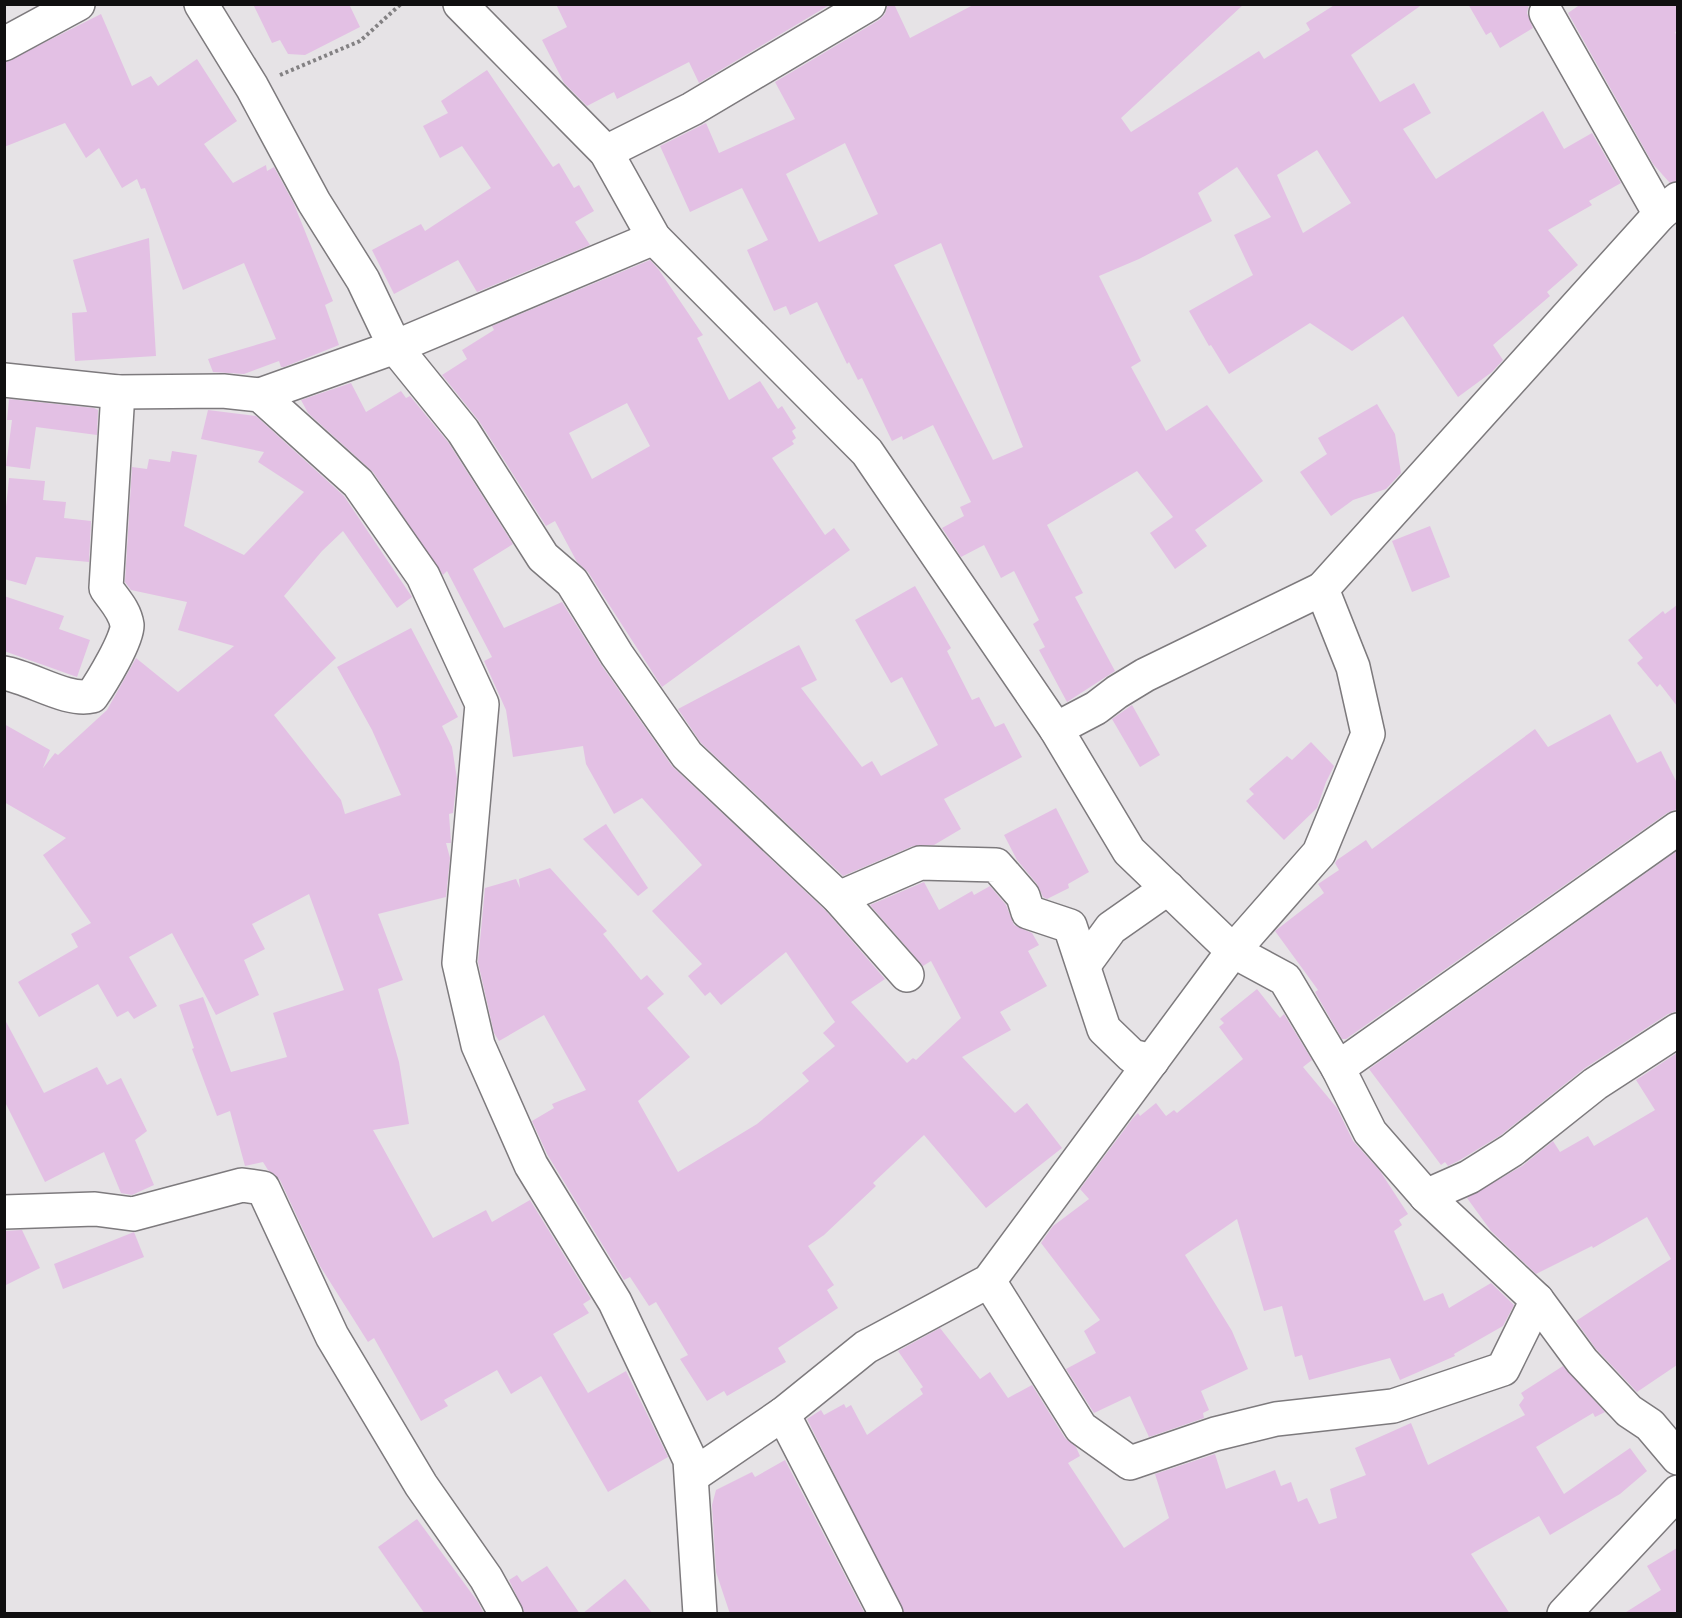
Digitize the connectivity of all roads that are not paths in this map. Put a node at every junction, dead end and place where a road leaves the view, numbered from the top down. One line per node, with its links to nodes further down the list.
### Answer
1 (78, 4): 6 (street)
2 (201, 4): 10 (street)
3 (460, 4): 7 (street)
4 (869, 4): 7 (street)
5 (1546, 13): 8 (street)
6 (4, 44)
7 (606, 152): 9 (street)
8 (1669, 207): 14 (street)
9 (654, 238): 10 (street); 16 (street)
10 (394, 346): 13 (street); 19 (street)
11 (4, 380): 12 (street)
12 (118, 392): 13 (street); 15 (street)
13 (260, 395): 32 (street)
14 (1322, 589): 16 (street); 20 (street)
15 (4, 673)
16 (1056, 729): 18 (street)
17 (1677, 828): 25 (street)
18 (1168, 888): 20 (street); 21 (street)
19 (839, 898): 21 (street); 22 (street)
20 (1233, 951): 24 (street); 25 (street)
21 (1084, 965): 24 (street)
22 (907, 975)
23 (1677, 1030): 26 (street)
24 (1152, 1061): 28 (street)
25 (1338, 1068): 26 (street)
26 (1426, 1196): 29 (street)
27 (4, 1212): 35 (street)
28 (989, 1281): 29 (street); 30 (street)
29 (1537, 1300): 31 (street)
30 (783, 1414): 32 (street); 36 (street)
31 (1677, 1458)
32 (692, 1476): 34 (street)
33 (1677, 1492): 37 (street)
34 (694, 1610)
35 (506, 1614)
36 (886, 1614)
37 (1564, 1614)

